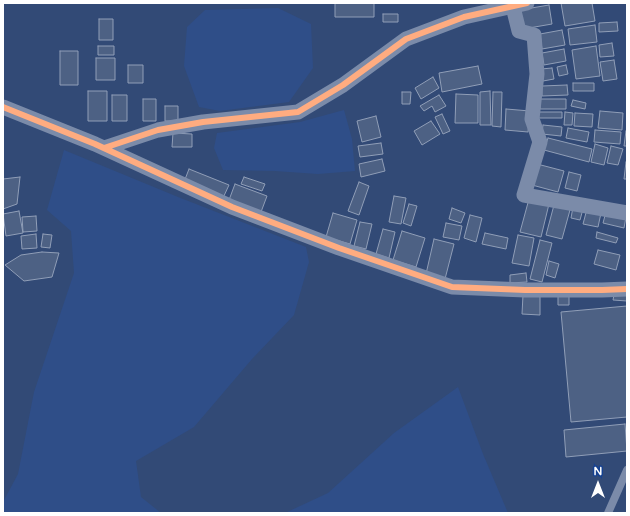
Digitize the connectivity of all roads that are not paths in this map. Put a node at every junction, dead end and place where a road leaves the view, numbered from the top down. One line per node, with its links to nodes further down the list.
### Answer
1 (520, 5): 3 (street); 4 (street)
2 (3, 107): 3 (street)
3 (104, 148): 5 (street)
4 (627, 213)
5 (627, 289)
6 (627, 470): 7 (lane)
7 (608, 513)

